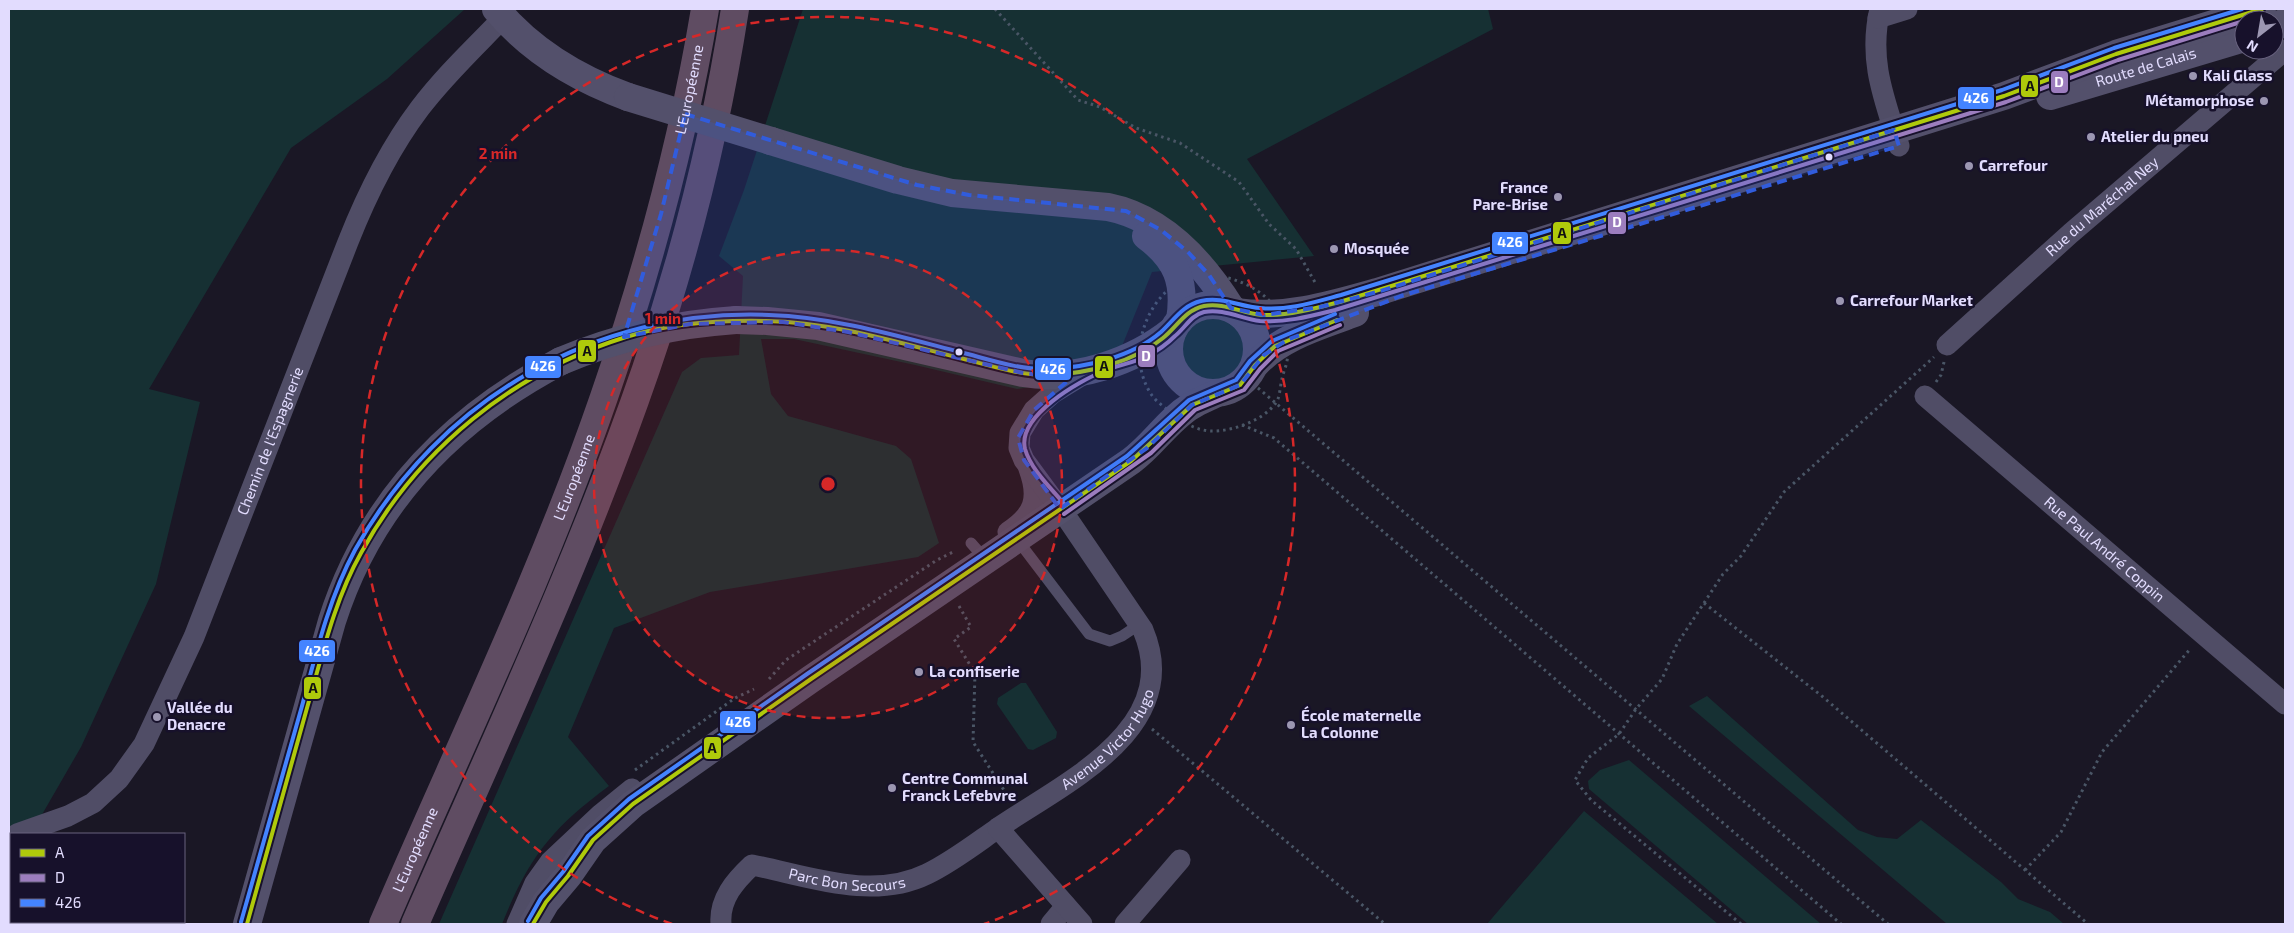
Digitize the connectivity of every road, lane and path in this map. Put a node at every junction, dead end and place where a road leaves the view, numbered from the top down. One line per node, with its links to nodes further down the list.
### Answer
1 (705, 9): 48 (highway, L'Européenne)
2 (735, 9): 49 (highway, L'Européenne)
3 (995, 9): 15 (path)
4 (1907, 9): 7 (street)
5 (2262, 9): 12 (main road, Route de Calais)
6 (499, 13): 13 (main road, bridge); 42 (street, Chemin de l'Espagnerie)
7 (1879, 13): 12 (street)
8 (2234, 41): 12 (main road, Route de Calais)
9 (2285, 50): 11 (street, Rue du Maréchal Ney)
10 (2258, 60): 11 (street)
11 (2258, 71): 19 (street, Rue du Maréchal Ney)
12 (1897, 138): 17 (main road, Route de Calais); 21 (main road, Route de Calais)
13 (1058, 204): 17 (main road); 18 (main road)
14 (1227, 276): 16 (path)
15 (1318, 288)
16 (1272, 303)
17 (1234, 310): 18 (main road); 21 (main road)
18 (1177, 325): 20 (main road); 22 (main road)
19 (1947, 345): 23 (path); 33 (path)
20 (1098, 367): 27 (street); 47 (main road, bridge)
21 (1251, 372): 22 (main road); 24 (path)
22 (1215, 394): 28 (main road)
23 (1925, 396): 35 (street, Rue Paul André Coppin)
24 (1276, 404): 26 (path); 37 (path)
25 (1188, 425): 26 (path)
26 (1242, 425): 39 (path)
27 (1027, 464): 28 (street, Avenue Victor Hugo); 29 (street)
28 (1060, 509): 29 (main road); 34 (street, Avenue Victor Hugo)
29 (1013, 535): 30 (main road); 34 (lane)
30 (979, 552): 31 (main road); 32 (path); 45 (street)
31 (946, 588): 40 (path); 45 (main road)
32 (880, 598)
33 (1704, 603): 37 (path); 44 (path)
34 (1140, 624): 38 (street, Avenue Victor Hugo)
35 (2203, 634): 36 (street, Rue Paul André Coppin); 44 (path)
36 (2285, 704)
37 (1636, 709): 39 (path); 59 (path)
38 (1138, 717): 40 (street, Avenue Victor Hugo); 56 (path)
39 (1619, 734): 57 (path); 58 (path)
40 (1018, 814): 41 (street, Avenue Victor Hugo)
41 (998, 828): 46 (street); 52 (street, Parc Bon Secours)
42 (20, 833)
43 (1180, 860): 55 (street)
44 (2025, 870): 60 (path)
45 (553, 875): 50 (street); 51 (main road)
46 (1066, 906): 53 (street); 54 (street)
47 (247, 924)
48 (383, 924)
49 (415, 924)
50 (517, 924)
51 (533, 924)
52 (721, 924)
53 (1051, 924)
54 (1082, 924)
55 (1125, 924)
56 (1385, 924)
57 (1741, 924)
58 (1841, 924)
59 (1888, 924)
60 (2088, 924)

